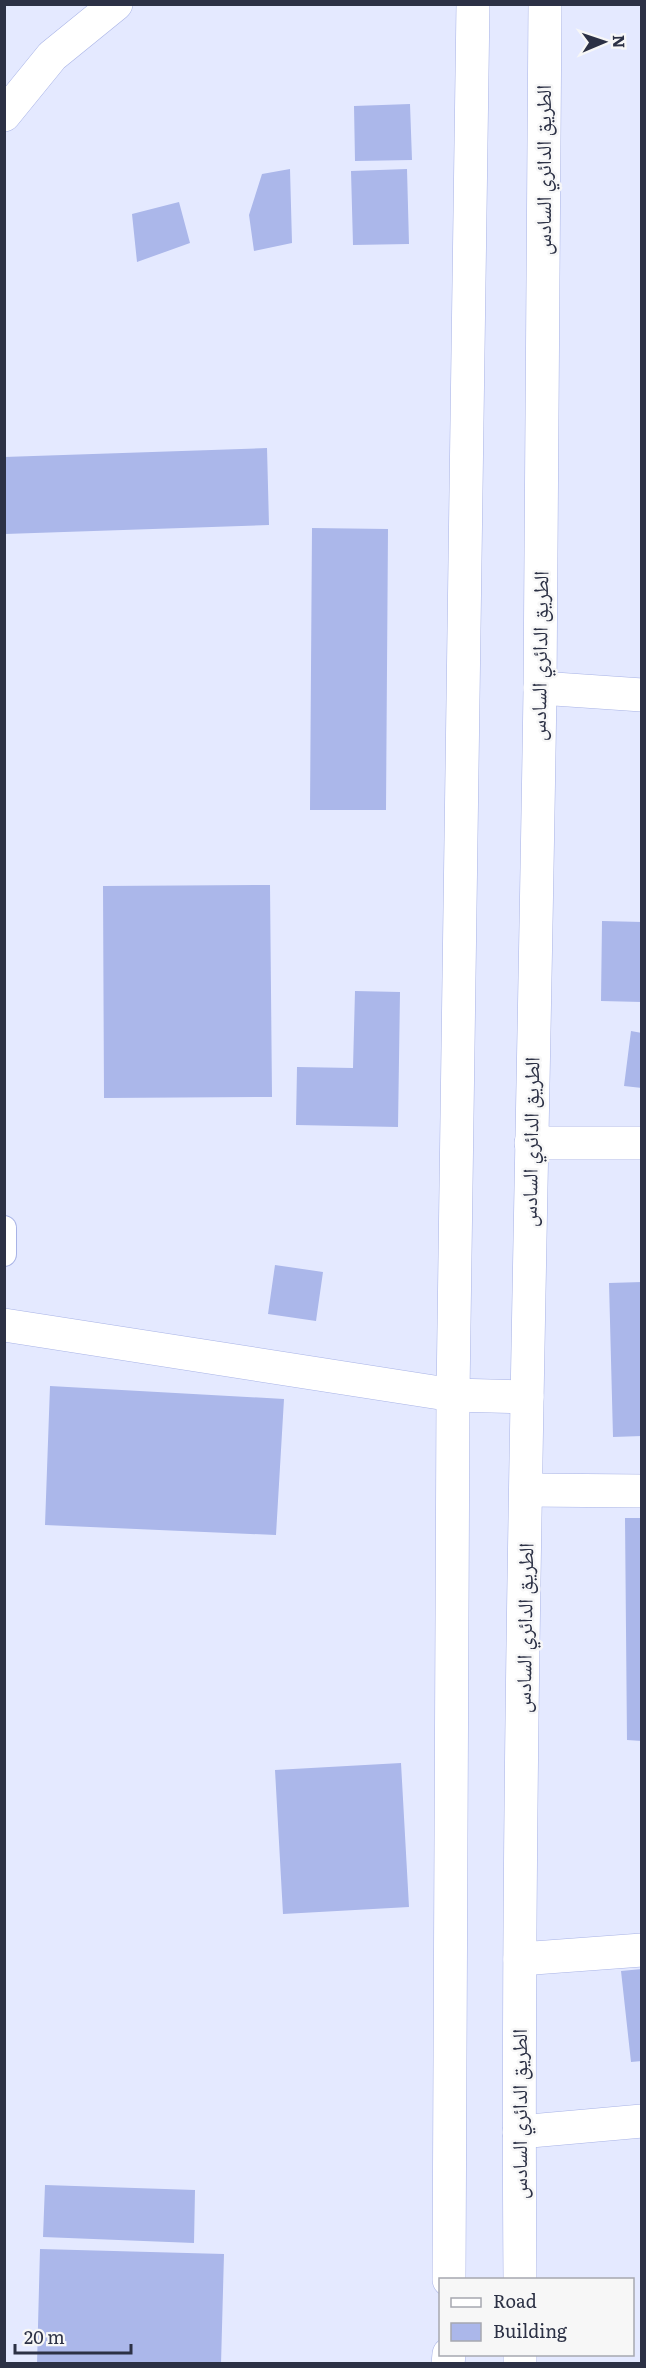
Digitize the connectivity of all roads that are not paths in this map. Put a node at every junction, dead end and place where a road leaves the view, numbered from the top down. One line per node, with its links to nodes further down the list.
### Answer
1 (116, 4): 4 (main road)
2 (473, 4): 12 (main road)
3 (545, 4): 5 (main road, الطريق الدائري السادس)
4 (4, 115)
5 (540, 688): 6 (main road); 7 (main road, الطريق الدائري السادس)
6 (642, 695)
7 (531, 1143): 8 (main road); 13 (main road, الطريق الدائري السادس)
8 (642, 1143)
9 (4, 1228): 10 (lane)
10 (4, 1254)
11 (4, 1325): 12 (main road)
12 (453, 1395): 13 (main road); 20 (main road)
13 (526, 1397): 14 (main road, الطريق الدائري السادس)
14 (527, 1490): 15 (main road); 17 (main road, الطريق الدائري السادس)
15 (642, 1491)
16 (642, 1950): 17 (main road)
17 (520, 1959): 19 (main road, الطريق الدائري السادس)
18 (642, 2121): 19 (main road)
19 (519, 2132): 21 (main road, الطريق الدائري السادس)
20 (449, 2278)
21 (520, 2278)

